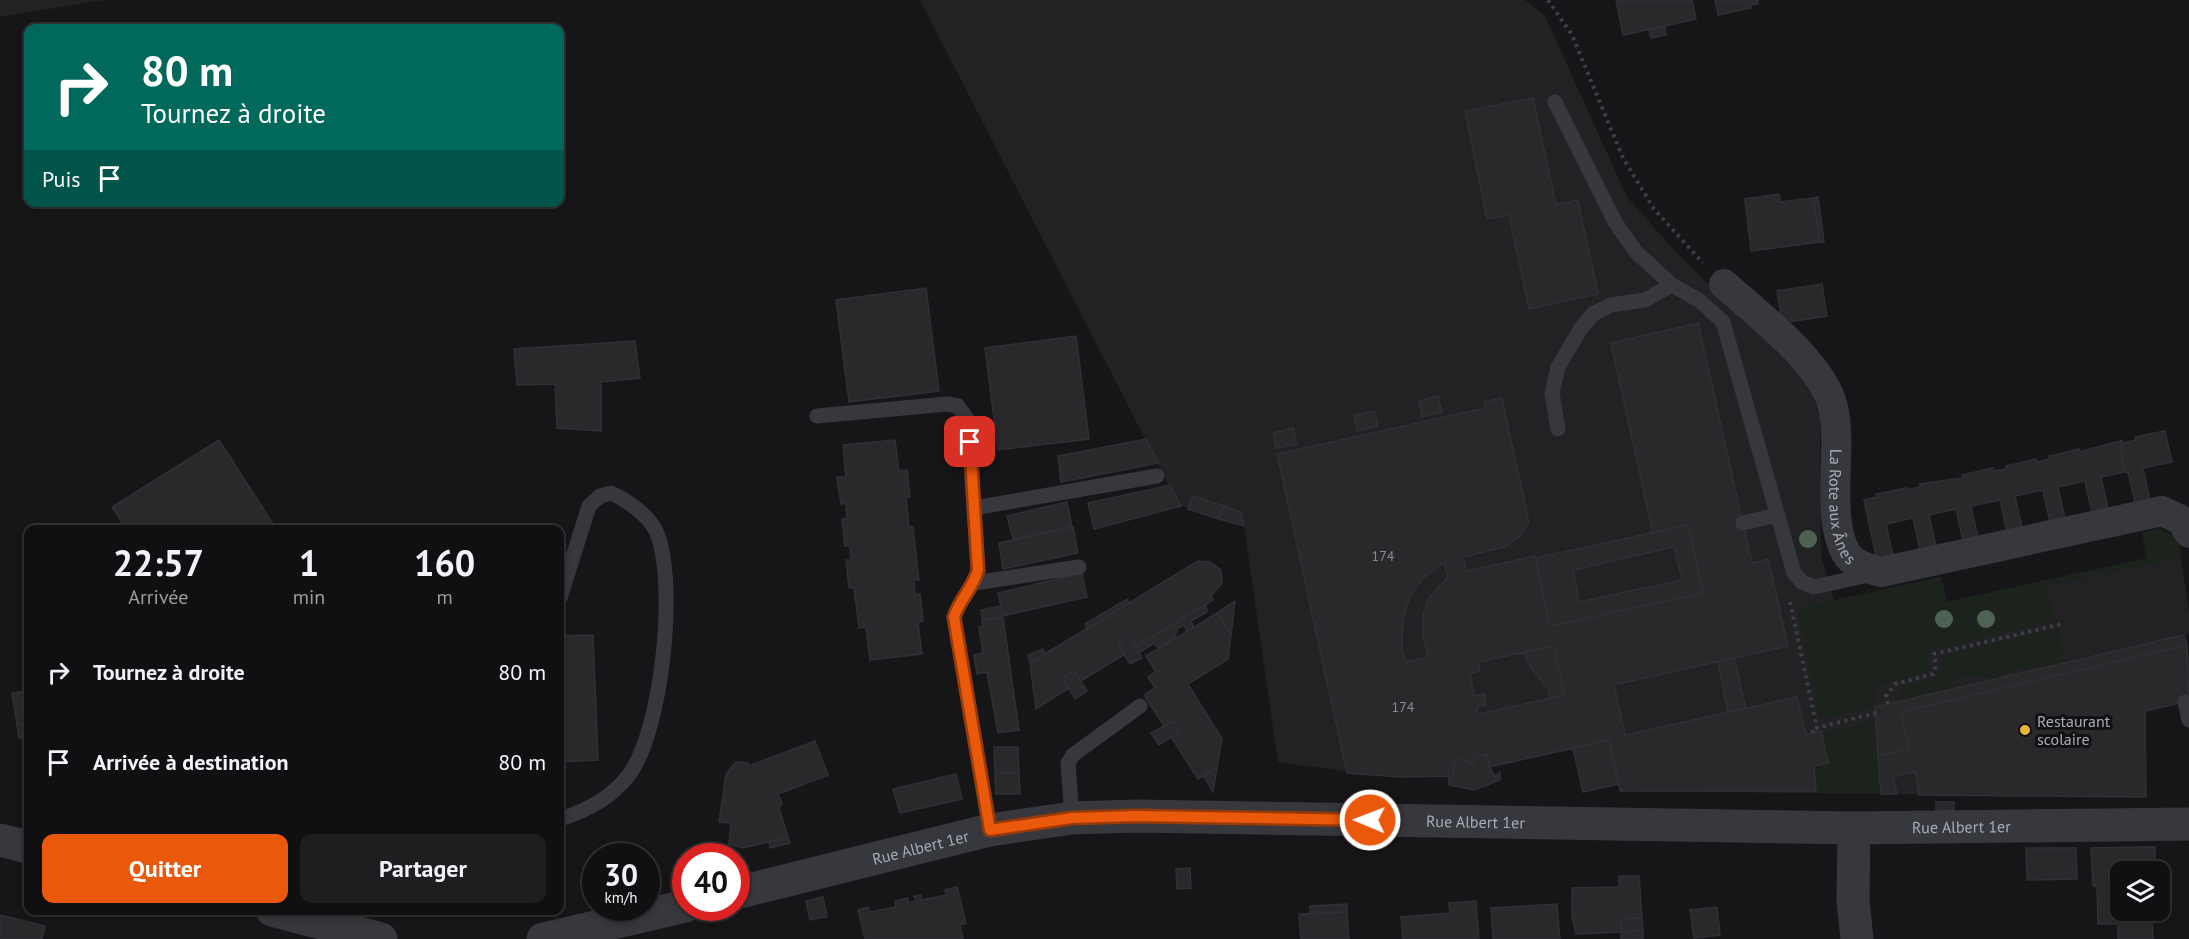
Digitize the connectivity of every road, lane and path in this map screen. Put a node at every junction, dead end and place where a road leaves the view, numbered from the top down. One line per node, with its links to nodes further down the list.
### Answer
1 (1548, 0): 3 (path)
2 (1555, 102): 4 (lane)
3 (1724, 284): 13 (street, La Rote aux Ânes)
4 (1672, 285): 6 (lane); 9 (lane)
5 (817, 416): 8 (lane)
6 (1558, 429)
7 (1157, 476): 8 (lane)
8 (974, 508): 14 (lane)
9 (1778, 515): 10 (lane); 13 (lane)
10 (1743, 523)
11 (2189, 533): 13 (street, La Rote aux Ânes)
12 (1079, 567): 14 (lane)
13 (1881, 572)
14 (974, 583): 29 (lane)
15 (564, 585): 25 (lane)
16 (1788, 596): 23 (path)
17 (2062, 624): 19 (path)
18 (2185, 702): 22 (lane)
19 (1888, 704)
20 (1140, 706): 26 (lane)
21 (1876, 713): 23 (path)
22 (2189, 720)
23 (1817, 728): 24 (path)
24 (1813, 733)
25 (564, 817)
26 (1072, 818): 28 (street, Rue Albert 1er); 29 (street, Rue Albert 1er)
27 (2189, 824): 28 (street, Rue Albert 1er)
28 (1854, 828): 37 (street)
29 (990, 830): 32 (street, Rue Albert 1er)
30 (0, 840): 31 (street)
31 (24, 846)
32 (750, 890)
33 (672, 909): 36 (street)
34 (291, 915): 35 (street)
35 (381, 939)
36 (543, 939)
37 (1857, 939)

